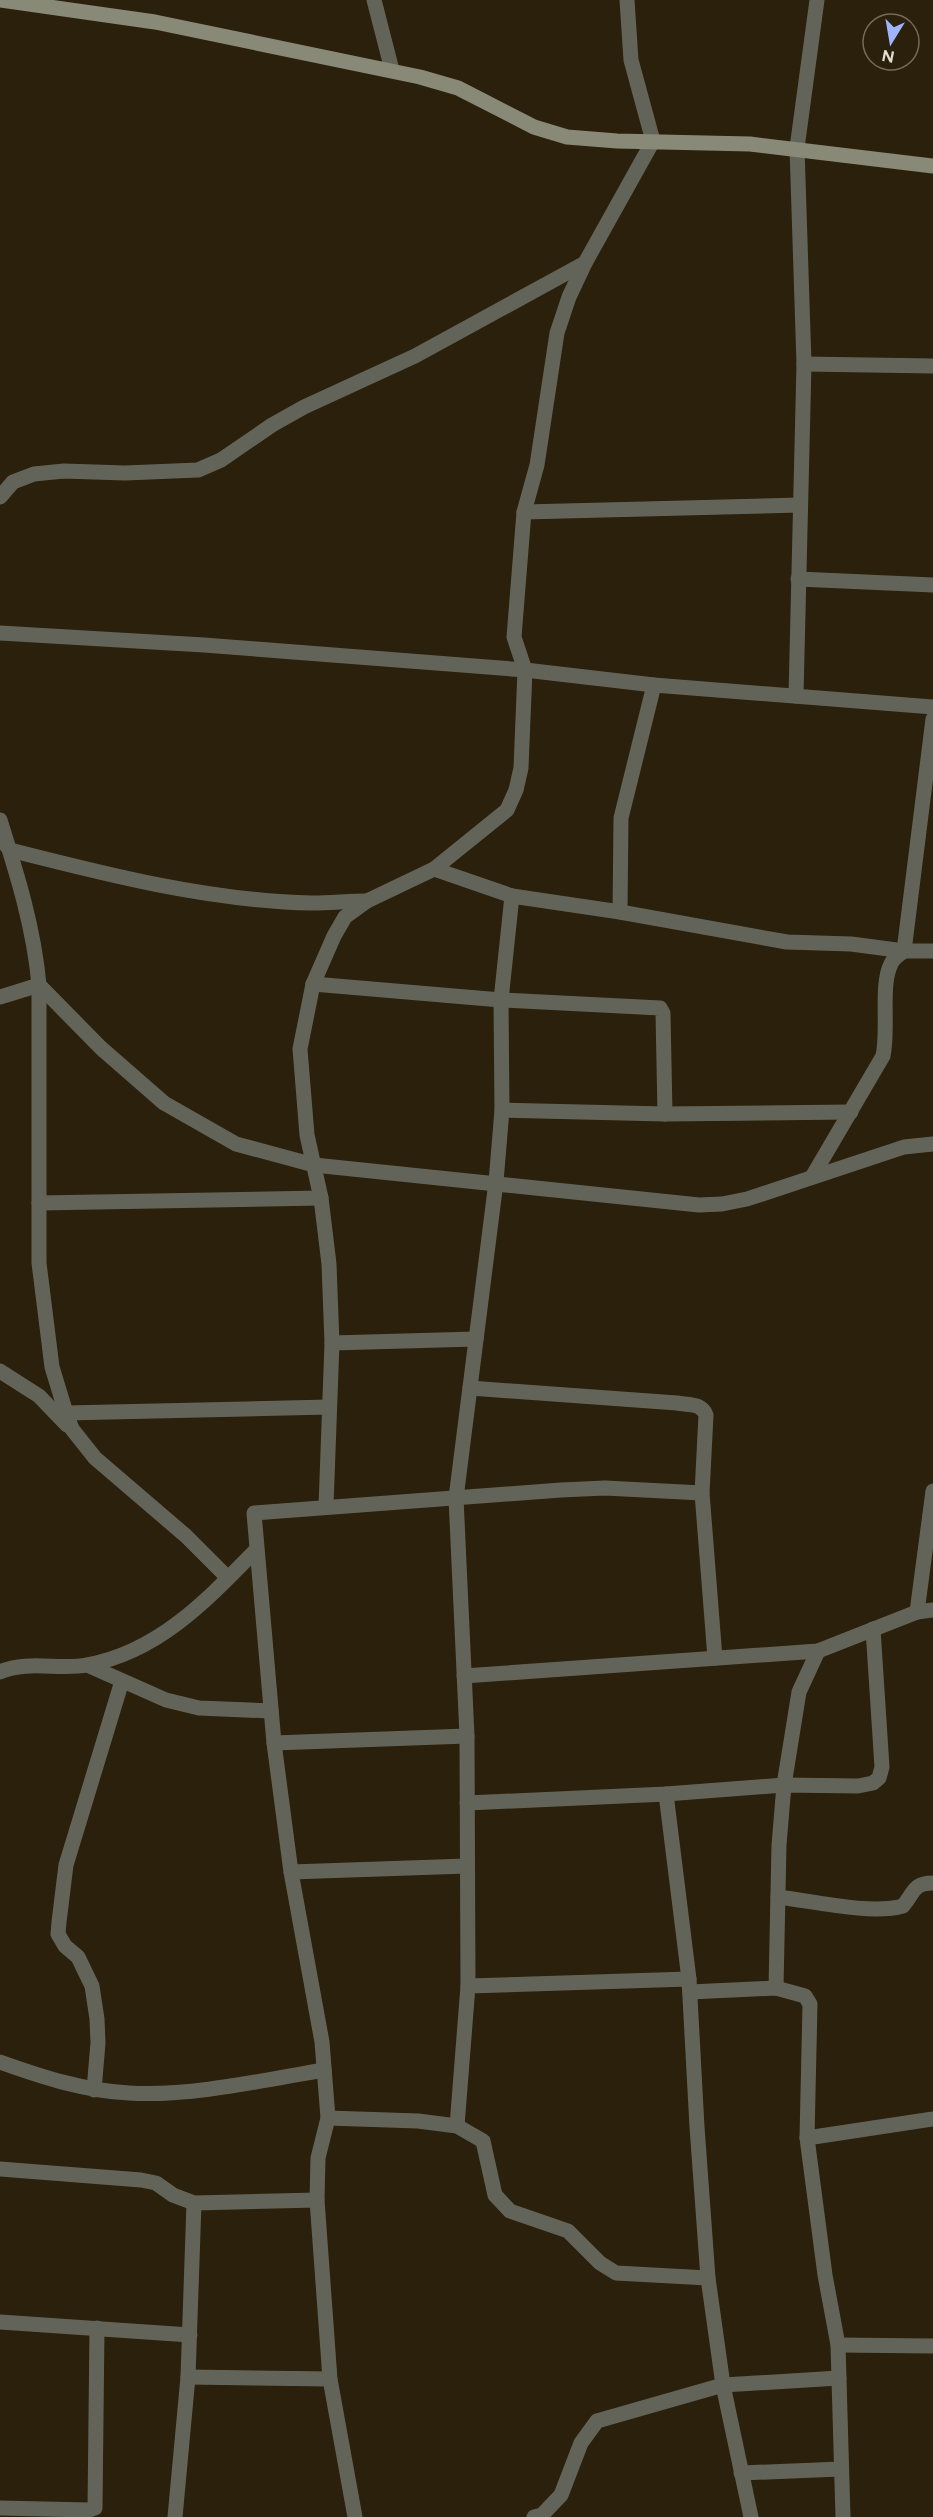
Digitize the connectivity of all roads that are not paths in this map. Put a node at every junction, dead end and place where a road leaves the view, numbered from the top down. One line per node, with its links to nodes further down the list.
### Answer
1 (0, 0): 5 (street)
2 (374, 0): 5 (street)
3 (627, 0): 6 (street)
4 (817, 0): 7 (street)
5 (392, 70): 6 (street)
6 (653, 141): 7 (street); 9 (street)
7 (797, 148): 8 (street); 10 (street)
8 (933, 166)
9 (585, 263): 12 (street); 14 (street)
10 (804, 364): 11 (street); 13 (street)
11 (933, 366)
12 (0, 497)
13 (800, 505): 14 (street); 15 (street)
14 (524, 512): 18 (street)
15 (798, 579): 16 (street); 20 (street)
16 (933, 585)
17 (0, 633): 18 (street)
18 (525, 670): 19 (street); 26 (street)
19 (654, 685): 20 (street); 29 (street)
20 (796, 696): 21 (street)
21 (933, 707)
22 (933, 718): 30 (street)
23 (0, 820): 25 (street)
24 (0, 838): 25 (street)
25 (10, 850): 28 (street); 33 (street)
26 (434, 869): 27 (street); 28 (street)
27 (512, 896): 29 (street); 35 (street)
28 (367, 901): 32 (street)
29 (620, 912): 30 (street)
30 (904, 951): 31 (street); 37 (street)
31 (933, 951)
32 (313, 984): 35 (street); 40 (street)
33 (39, 985): 34 (street); 40 (street); 44 (street)
34 (0, 997)
35 (501, 1000): 36 (street); 38 (street)
36 (502, 1110): 38 (street); 42 (street)
37 (851, 1112): 38 (street); 41 (street)
38 (665, 1114)
39 (933, 1144): 41 (street)
40 (314, 1165): 42 (street); 43 (street)
41 (812, 1177): 42 (street)
42 (496, 1182): 45 (street)
43 (321, 1198): 44 (street); 46 (street)
44 (39, 1203): 50 (street)
45 (476, 1339): 46 (street); 48 (street)
46 (332, 1343): 49 (street)
47 (0, 1371): 51 (street)
48 (470, 1388): 53 (street); 54 (street)
49 (329, 1407): 50 (street); 55 (street)
50 (66, 1413): 51 (street)
51 (72, 1429): 57 (street)
52 (933, 1491): 59 (street)
53 (702, 1493): 54 (street); 62 (street)
54 (456, 1498): 55 (street); 65 (street)
55 (326, 1506): 56 (street)
56 (256, 1550): 57 (street); 67 (street)
57 (228, 1578): 63 (street)
58 (933, 1610): 59 (street)
59 (917, 1612): 60 (street)
60 (873, 1629): 61 (street); 70 (street)
61 (818, 1651): 62 (street); 70 (street)
62 (715, 1658): 65 (street)
63 (87, 1665): 64 (street); 66 (street)
64 (1, 1671)
65 (464, 1676): 68 (street)
66 (122, 1681): 67 (street); 82 (street)
67 (271, 1711): 69 (street)
68 (467, 1736): 69 (street); 72 (street)
69 (274, 1743): 74 (street)
70 (784, 1785): 71 (street); 76 (street)
71 (666, 1794): 72 (street); 78 (street)
72 (467, 1803): 73 (street)
73 (468, 1866): 74 (street); 77 (street)
74 (291, 1872): 81 (street)
75 (933, 1883): 76 (street)
76 (778, 1897): 79 (street)
77 (468, 1986): 78 (street); 85 (street)
78 (690, 1986): 79 (street); 90 (street)
79 (776, 1988): 86 (street)
80 (0, 2062): 82 (street)
81 (324, 2070): 82 (street); 83 (street)
82 (94, 2090)
83 (328, 2118): 85 (street); 88 (street)
84 (933, 2119): 86 (street)
85 (457, 2126): 90 (street)
86 (807, 2138): 94 (street)
87 (0, 2169): 89 (street)
88 (316, 2200): 89 (street); 98 (street)
89 (194, 2202): 93 (street)
90 (708, 2278): 99 (street)
91 (0, 2322): 92 (street)
92 (98, 2328): 93 (street); 102 (street)
93 (190, 2335): 96 (street)
94 (838, 2346): 95 (street); 97 (street)
95 (933, 2346)
96 (188, 2378): 98 (street); 104 (street)
97 (839, 2378): 99 (street); 100 (street)
98 (330, 2379): 105 (street)
99 (723, 2385): 101 (street); 103 (street)
100 (841, 2469): 101 (street); 107 (street)
101 (741, 2473): 106 (street)
102 (0, 2508)
103 (539, 2516)
104 (175, 2517)
105 (356, 2517)
106 (751, 2517)
107 (843, 2517)

